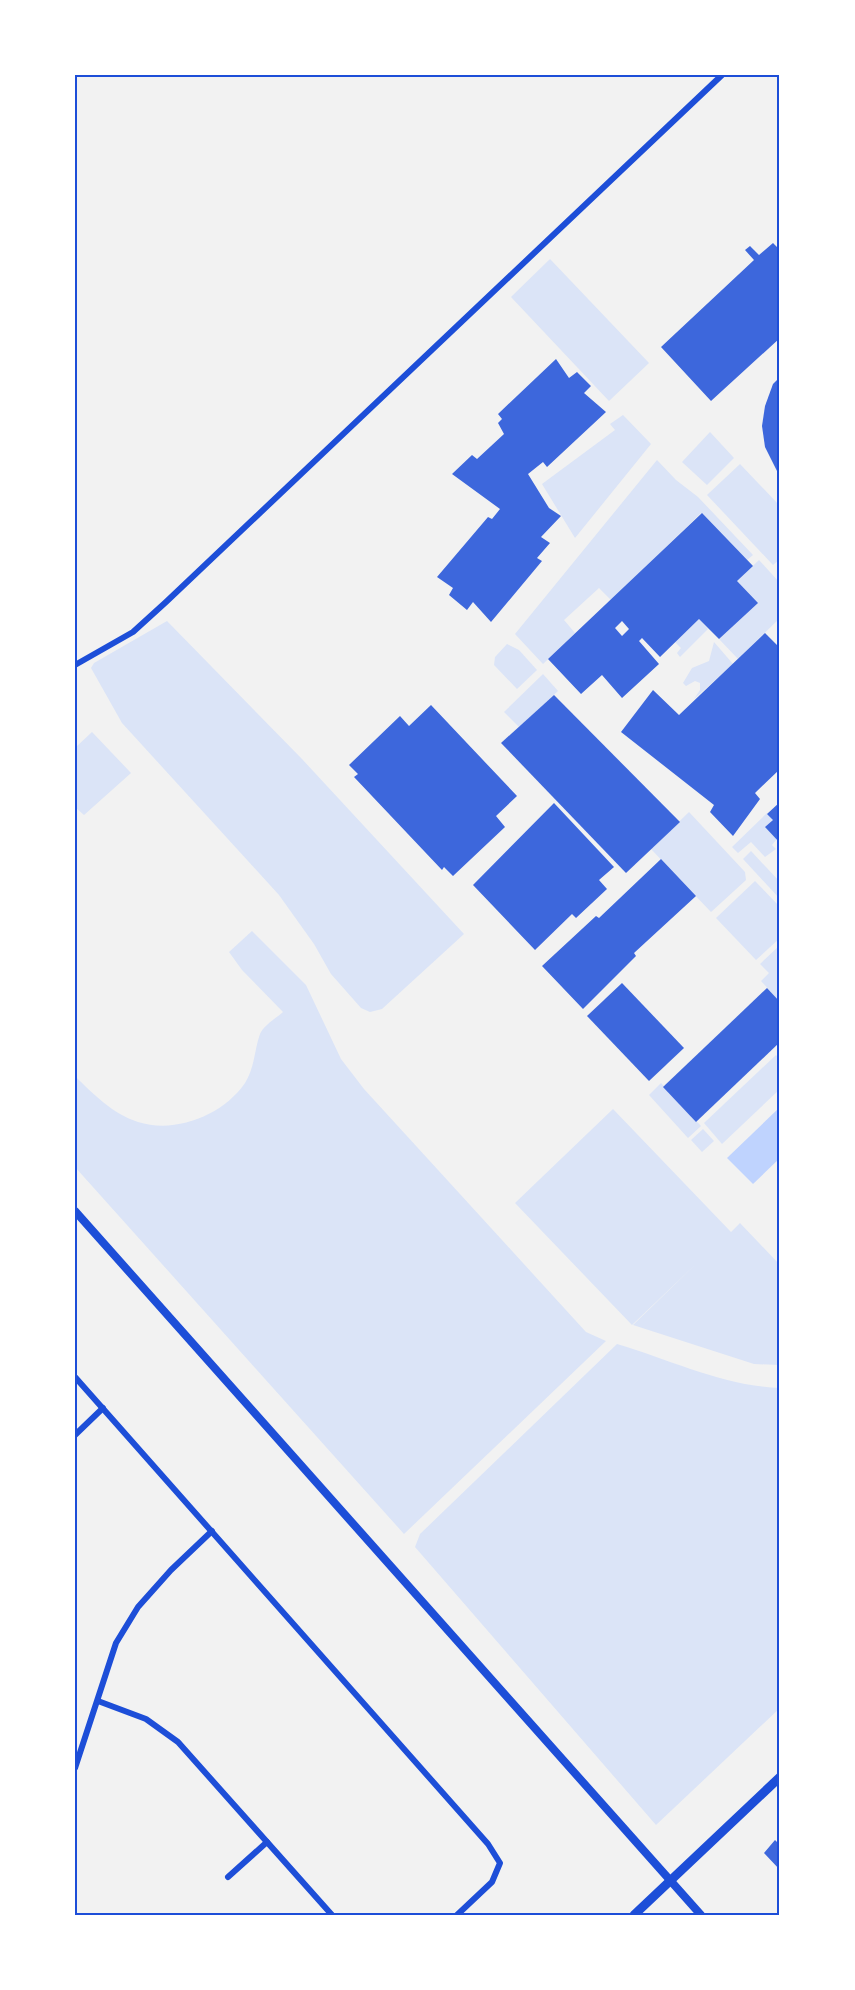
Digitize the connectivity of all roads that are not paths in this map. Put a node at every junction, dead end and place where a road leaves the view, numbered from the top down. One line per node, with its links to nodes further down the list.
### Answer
1 (722, 75): 2 (street)
2 (75, 665)
3 (75, 1212): 13 (street)
4 (75, 1377): 5 (street)
5 (103, 1408): 6 (street); 7 (street)
6 (75, 1435)
7 (212, 1531): 8 (street); 15 (street)
8 (98, 1701): 9 (street); 11 (street)
9 (75, 1768)
10 (780, 1777): 13 (main road)
11 (267, 1842): 12 (street); 14 (street)
12 (228, 1877)
13 (671, 1880): 16 (main road); 17 (street)
14 (332, 1915)
15 (457, 1915)
16 (634, 1915)
17 (701, 1915)

